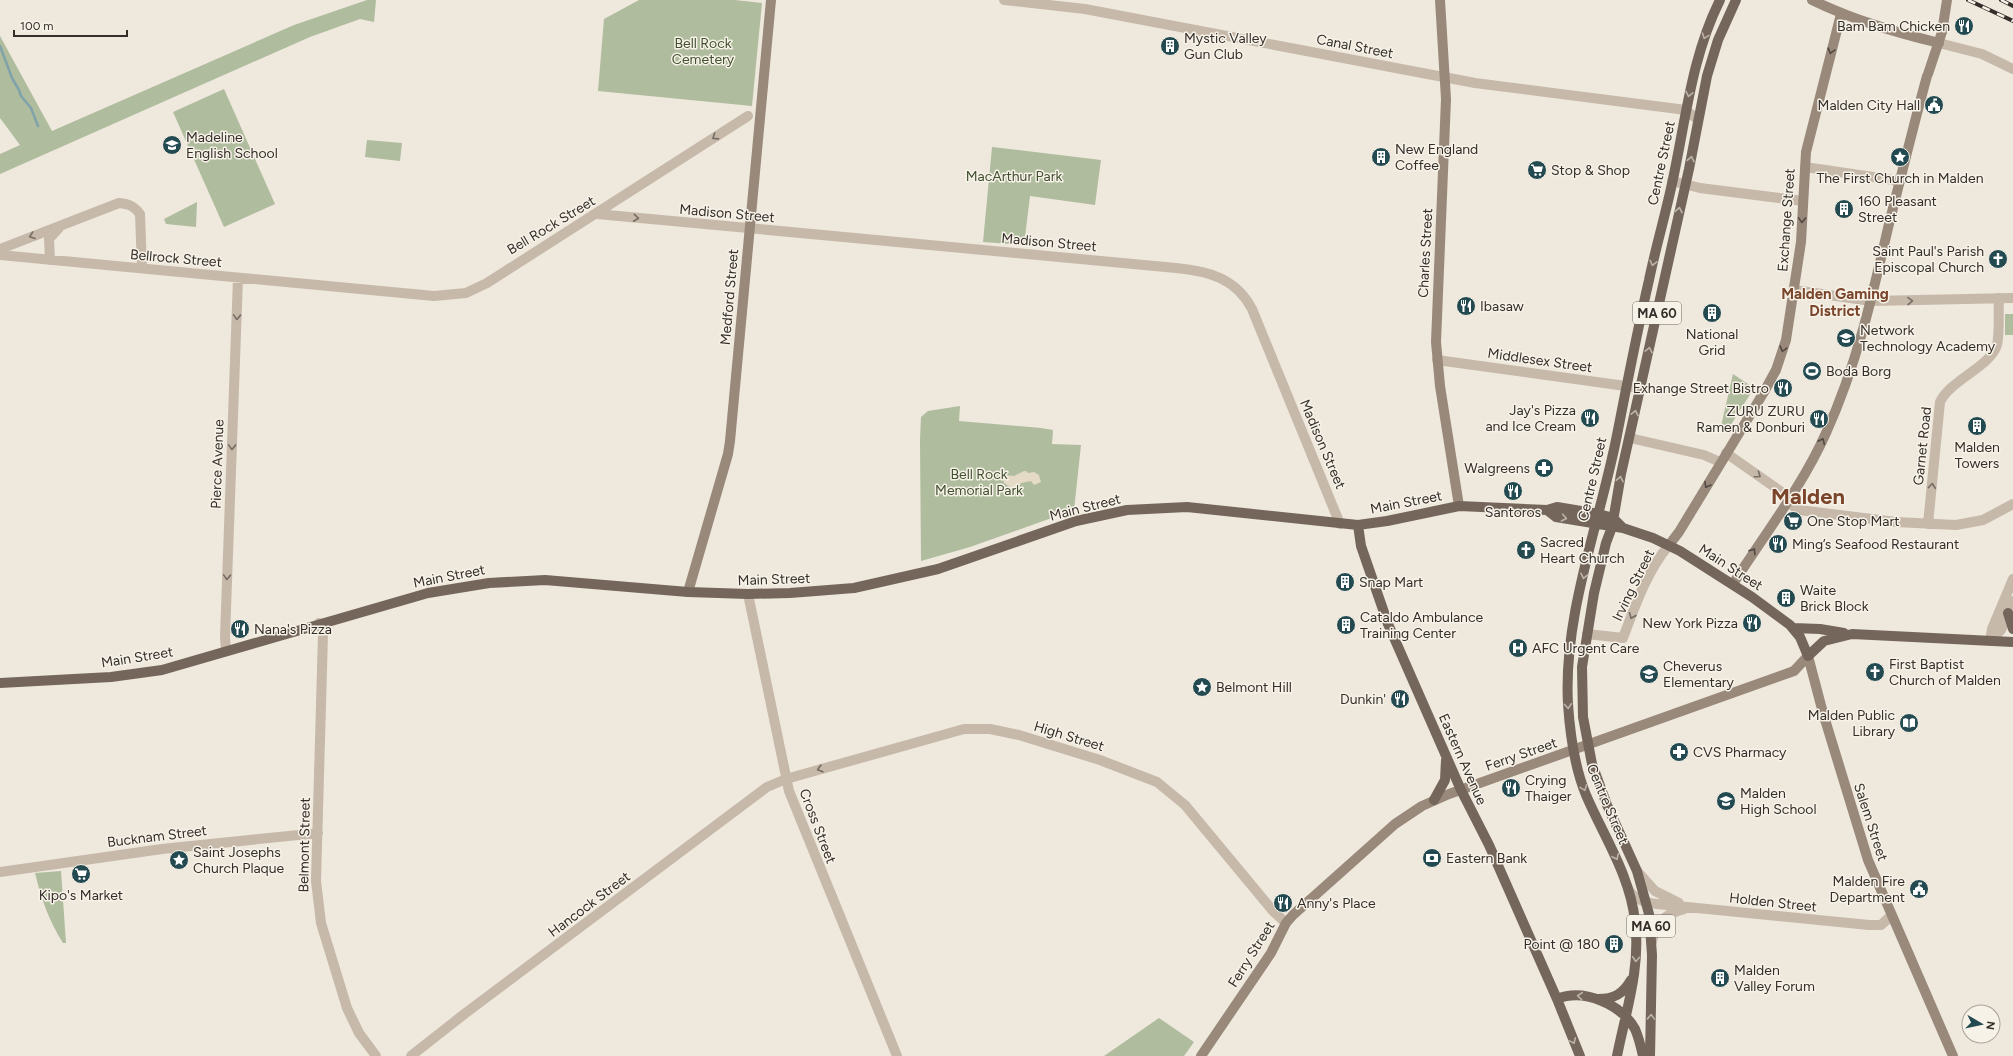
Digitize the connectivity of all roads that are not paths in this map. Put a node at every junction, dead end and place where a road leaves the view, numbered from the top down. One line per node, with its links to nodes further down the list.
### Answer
1 (771, 0): 22 (main road, Medford Street)
2 (1004, 0): 11 (street, Canal Street)
3 (1440, 0): 11 (main road, Charles Street)
4 (1720, 0): 12 (main road, Centre Street / MA 60, one-way to 12)
5 (1736, 0): 14 (main road, Centre Street / MA 60)
6 (1812, 0): 8 (main road)
7 (1947, 0): 9 (main road)
8 (1841, 14): 9 (main road); 15 (main road, Exchange Street, one-way to 15)
9 (1939, 43): 10 (street); 17 (main road)
10 (2013, 69)
11 (1445, 78): 12 (street, Canal Street); 33 (main road, Charles Street)
12 (1686, 110): 14 (street); 16 (main road, Centre Street / MA 60)
13 (748, 116): 20 (street, Bell Rock Street, one-way to 20)
14 (1698, 120): 18 (main road, Centre Street / MA 60, one-way to 14)
15 (1804, 167): 17 (street); 19 (main road, Exchange Street)
16 (1672, 181): 18 (street); 34 (main road, Centre Street / MA 60, one-way to 34)
17 (1900, 181): 32 (main road)
18 (1684, 184): 19 (street); 35 (main road, Centre Street / MA 60, one-way to 18)
19 (1803, 201): 29 (main road, Exchange Street, one-way to 29)
20 (598, 214): 22 (street, Madison Street, one-way to 22); 28 (street, Bell Rock Street)
21 (65, 224): 23 (street, one-way to 23); 25 (street); 26 (street)
22 (749, 229): 45 (street, Madison Street); 52 (main road, Medford Street)
23 (0, 249)
24 (0, 255): 25 (street, Bellrock Street)
25 (50, 260): 26 (street, Bellrock Street)
26 (142, 268): 27 (street, Bellrock Street)
27 (238, 278): 28 (street, Bellrock Street); 63 (street, Pierce Avenue, one-way to 63)
28 (349, 288)
29 (1794, 290): 32 (street); 37 (main road, Exchange Street, one-way to 37)
30 (1999, 298): 31 (street); 32 (street, one-way to 30); 47 (street, Garnet Road, one-way to 30)
31 (2013, 298)
32 (1871, 301): 39 (main road, one-way to 32)
33 (1436, 360): 34 (street, Middlesex Street); 41 (main road, Charles Street)
34 (1627, 385): 35 (street, Middlesex Street); 43 (main road, Centre Street / MA 60)
35 (1640, 388): 36 (main road, Centre Street / MA 60, one-way to 35)
36 (1630, 438): 38 (street); 44 (main road, Centre Street / MA 60, one-way to 36)
37 (1726, 453): 38 (main road, Exchange Street); 39 (street, one-way to 39)
38 (1720, 462): 49 (main road, Exchange Street, one-way to 49)
39 (1788, 499): 47 (street); 51 (main road, one-way to 39)
40 (2013, 504): 47 (street)
41 (1459, 506): 42 (main road, Main Street); 48 (main road, Main Street)
42 (1547, 510): 43 (main road, Main Street); 46 (main road, Main Street, one-way to 46)
43 (1599, 514): 44 (main road, Main Street); 46 (main road, Centre Street / MA 60)
44 (1613, 522): 46 (main road, Main Street); 49 (main road, Main Street); 59 (main road, Centre Street / MA 60)
45 (1340, 524): 48 (main road, Main Street); 53 (main road, Main Street)
46 (1596, 524): 67 (main road, Centre Street / MA 60, one-way to 67)
47 (1928, 524)
48 (1358, 525): 68 (main road, Eastern Avenue)
49 (1669, 545): 51 (main road, Main Street); 59 (street, Irving Street, one-way to 59)
50 (2013, 579): 61 (street)
51 (1732, 584): 57 (main road, Main Street)
52 (688, 592): 53 (main road, Main Street); 56 (main road, Main Street)
53 (748, 594): 69 (street, Cross Street)
54 (2013, 601): 55 (street)
55 (2008, 613): 58 (main road); 61 (street)
56 (319, 623): 63 (main road, Main Street); 72 (street, Belmont Street)
57 (1793, 628): 60 (main road); 64 (main road, Main Street)
58 (2013, 629)
59 (1587, 634): 66 (main road, Centre Street / MA 60)
60 (1852, 634): 61 (main road); 64 (main road)
61 (1990, 641): 62 (main road)
62 (2013, 642)
63 (226, 651): 65 (main road, Main Street)
64 (1808, 656): 66 (main road, Ferry Street); 78 (main road, Salem Street)
65 (0, 682)
66 (1588, 745): 67 (main road, Ferry Street); 73 (main road, Centre Street / MA 60)
67 (1574, 751): 70 (main road, Ferry Street); 75 (main road, Centre Street / MA 60, one-way to 75)
68 (1446, 756): 70 (main road, Eastern Avenue); 71 (main road)
69 (786, 779): 79 (street, High Street, one-way to 69); 86 (street, Hancock Street); 87 (street, Cross Street)
70 (1461, 790): 71 (main road, Ferry Street); 82 (main road, Eastern Avenue)
71 (1434, 800): 79 (main road, Ferry Street)
72 (318, 833): 74 (street, Bucknam Street); 85 (street, Belmont Street)
73 (1637, 871): 76 (main road, Centre Street / MA 60); 77 (street, Holden Street)
74 (0, 872)
75 (1628, 888): 76 (street, Holden Street); 81 (main road, Centre Street / MA 60, one-way to 81)
76 (1647, 902): 77 (street, Holden Street); 80 (main road, Centre Street / MA 60)
77 (1696, 908): 78 (street, Holden Street); 80 (street)
78 (1891, 916): 93 (main road, Salem Street)
79 (1286, 923): 88 (main road, Ferry Street)
80 (1652, 946): 92 (main road, Centre Street / MA 60, one-way to 80)
81 (1635, 975): 83 (main road); 84 (main road, Centre Street / MA 60)
82 (1557, 999): 83 (main road, one-way to 82); 89 (main road, Eastern Avenue, one-way to 89)
83 (1598, 999): 84 (main road)
84 (1625, 1018): 90 (main road, Centre Street / MA 60); 91 (main road)
85 (376, 1056)
86 (411, 1056)
87 (897, 1056)
88 (1201, 1056)
89 (1580, 1056)
90 (1617, 1056)
91 (1643, 1056)
92 (1650, 1056)
93 (1953, 1056)

